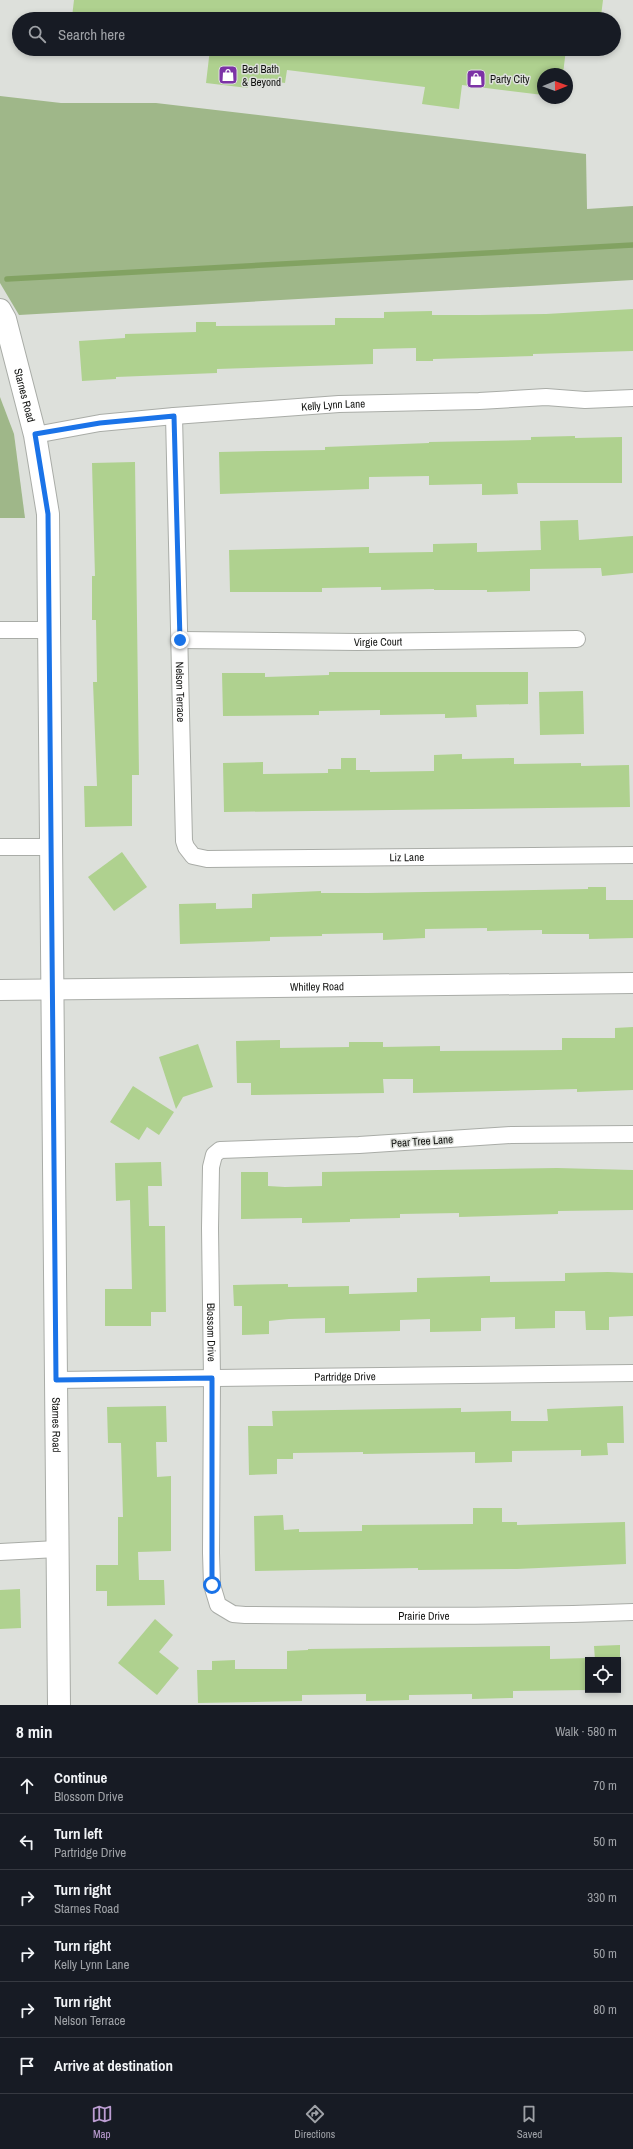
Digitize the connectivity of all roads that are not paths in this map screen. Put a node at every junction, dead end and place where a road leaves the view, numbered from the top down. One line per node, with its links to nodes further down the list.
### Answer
1 (0, 310): 4 (main road, Starnes Road)
2 (633, 398): 3 (street, Kelly Lynn Lane)
3 (174, 416): 4 (street, Kelly Lynn Lane); 8 (street, Nelson Terrace)
4 (35, 434): 6 (main road, Starnes Road)
5 (0, 630): 6 (street)
6 (49, 630): 9 (main road, Starnes Road)
7 (577, 639): 8 (street, Virgie Court)
8 (180, 640): 10 (street, Nelson Terrace)
9 (50, 847): 11 (street); 15 (main road, Starnes Road)
10 (186, 847): 12 (street, Liz Lane)
11 (0, 848)
12 (633, 855)
13 (633, 983): 15 (street, Whitley Road)
14 (0, 990): 15 (street, Whitley Road)
15 (52, 990): 20 (main road, Starnes Road)
16 (633, 1134): 17 (street, Pear Tree Lane)
17 (214, 1155): 19 (street, Blossom Drive)
18 (633, 1373): 19 (street, Partridge Drive)
19 (212, 1378): 20 (street, Partridge Drive); 23 (street, Blossom Drive)
20 (56, 1380): 21 (main road, Starnes Road)
21 (57, 1549): 22 (street); 25 (main road, Starnes Road)
22 (0, 1552)
23 (218, 1605): 24 (street, Prairie Drive)
24 (633, 1612)
25 (59, 1705)

